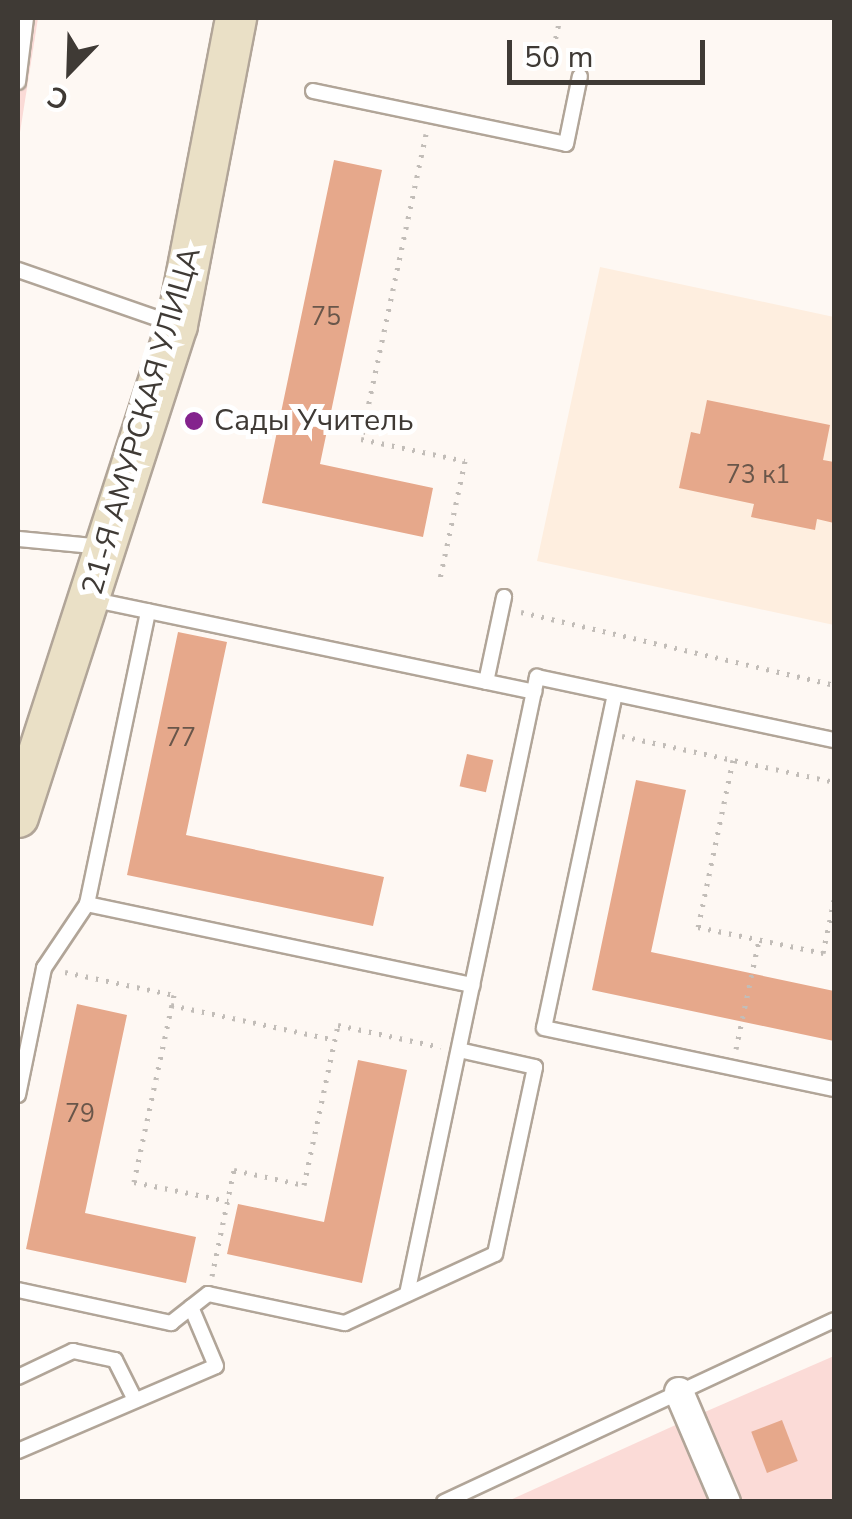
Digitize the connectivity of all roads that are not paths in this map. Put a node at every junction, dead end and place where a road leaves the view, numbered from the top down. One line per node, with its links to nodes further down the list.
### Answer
1 (26, 18): 4 (lane)
2 (236, 18): 7 (main road, 21-Я АМУРСКАЯ УЛИЦА)
3 (580, 76): 5 (lane)
4 (18, 82)
5 (314, 91)
6 (18, 270): 7 (lane)
7 (177, 325): 9 (main road, 21-Я АМУРСКАЯ УЛИЦА)
8 (18, 540): 9 (lane)
9 (107, 548): 11 (main road, 21-Я АМУРСКАЯ УЛИЦА)
10 (504, 597): 13 (lane)
11 (90, 599): 12 (lane); 17 (main road, 21-Я АМУРСКАЯ УЛИЦА)
12 (148, 611): 13 (lane); 18 (lane)
13 (486, 682): 14 (lane)
14 (534, 692): 15 (lane); 19 (lane)
15 (614, 694): 16 (lane); 21 (lane)
16 (834, 740)
17 (18, 816)
18 (87, 904): 19 (lane); 22 (lane)
19 (472, 985): 20 (lane)
20 (459, 1050): 24 (lane); 24 (lane)
21 (834, 1089)
22 (18, 1095)
23 (18, 1290): 25 (lane)
24 (408, 1294): 25 (lane)
25 (191, 1307): 29 (lane)
26 (834, 1320): 28 (lane)
27 (18, 1377): 29 (lane)
28 (679, 1392): 31 (lane); 32 (street)
29 (135, 1400): 30 (lane)
30 (18, 1451)
31 (444, 1502)
32 (726, 1502)

